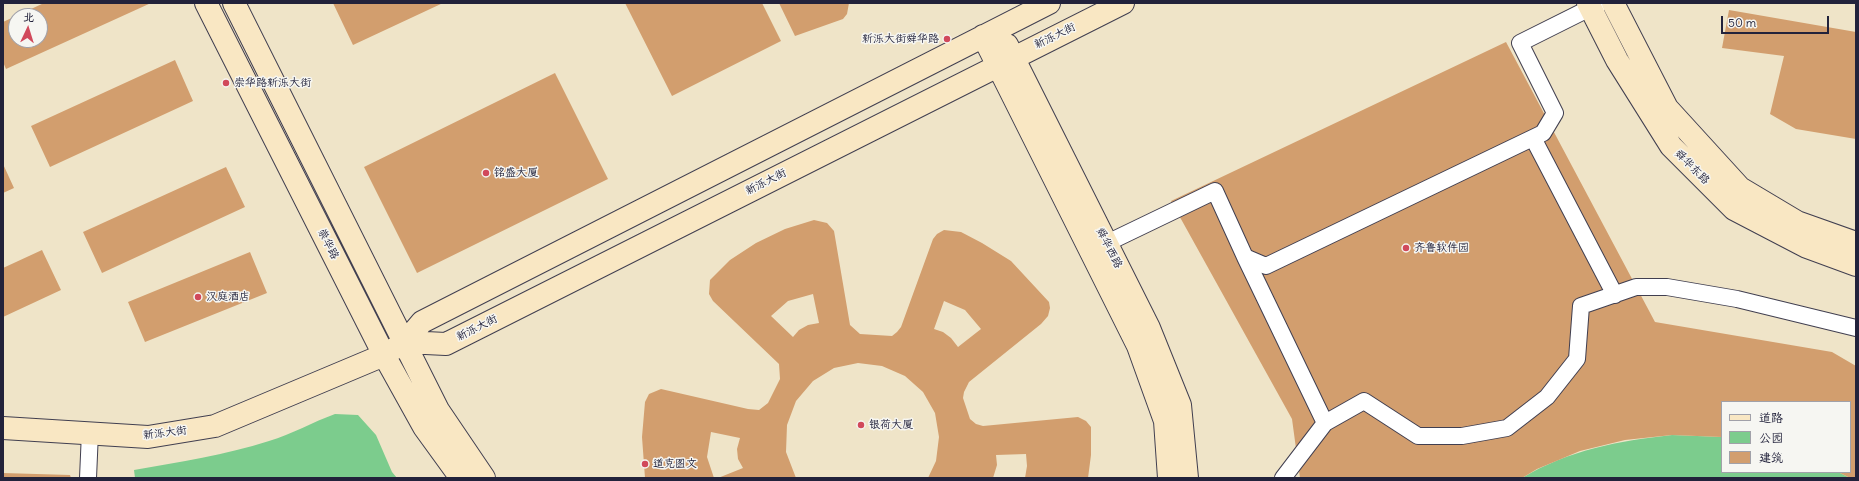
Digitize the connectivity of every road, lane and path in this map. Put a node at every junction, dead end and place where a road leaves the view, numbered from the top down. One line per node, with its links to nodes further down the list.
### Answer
1 (206, 3): 17 (main road, 崇华路)
2 (234, 3): 16 (main road)
3 (1049, 3): 7 (main road, 新泺大街)
4 (1123, 3): 8 (main road, 新泺大街)
5 (1613, 3): 11 (main road, 舜华东路)
6 (1593, 5): 9 (street); 13 (main road, 舜华东路)
7 (991, 33): 8 (main road, 舜华西路); 16 (main road, 新泺大街)
8 (1005, 61): 10 (main road, 舜华西路); 16 (main road, 新泺大街); 24 (main road, 舜华西路)
9 (1533, 138): 12 (street); 14 (street)
10 (1107, 243): 12 (street); 25 (main road, 舜华西路)
11 (1856, 243)
12 (1245, 257): 18 (street)
13 (1856, 265)
14 (1615, 295): 15 (street); 18 (street)
15 (1856, 328)
16 (405, 342): 17 (main road, 新泺大街); 23 (main road)
17 (384, 355): 20 (main road, 新泺大街); 22 (main road, 崇华路)
18 (1325, 422): 26 (street)
19 (3, 428): 20 (main road, 新泺大街)
20 (90, 432): 21 (street)
21 (88, 478)
22 (461, 478)
23 (484, 478)
24 (1169, 478)
25 (1188, 478)
26 (1283, 478)

